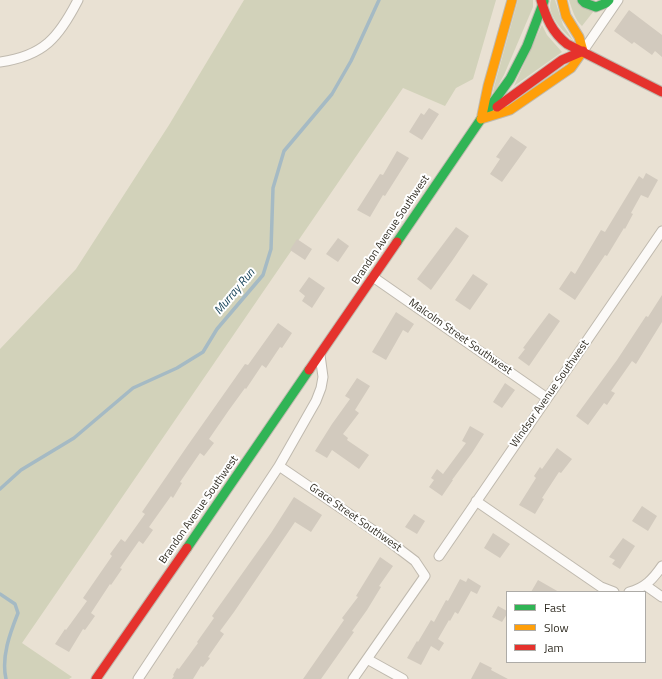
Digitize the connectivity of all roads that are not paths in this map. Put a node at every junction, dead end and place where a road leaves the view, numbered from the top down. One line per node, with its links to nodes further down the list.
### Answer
1 (78, 0): 9 (street)
2 (512, 0): 11 (main road, Brandon Avenue Southwest)
3 (562, 0): 8 (main road)
4 (582, 0): 5 (main road)
5 (609, 0)
6 (618, 0): 8 (street)
7 (543, 2): 8 (main road, Brandon Avenue Southwest); 11 (main road, Brandon Avenue Southwest)
8 (583, 50): 10 (main road, Brandon Avenue Southwest); 11 (main road)
9 (0, 62)
10 (662, 92)
11 (481, 119): 13 (main road, Brandon Avenue Southwest)
12 (662, 231): 15 (street, Windsor Avenue Southwest)
13 (373, 277): 14 (main road, Brandon Avenue Southwest); 15 (street, Malcolm Street Southwest)
14 (320, 355): 16 (street); 25 (main road, Brandon Avenue Southwest)
15 (547, 398): 17 (street, Windsor Avenue Southwest)
16 (279, 466): 24 (street, Grace Street Southwest); 26 (street)
17 (476, 501): 18 (street, Windsor Avenue Southwest); 21 (street)
18 (439, 556)
19 (662, 566): 20 (street)
20 (645, 585): 22 (street); 23 (street)
21 (611, 591)
22 (631, 591)
23 (662, 597)
24 (367, 659): 27 (street); 28 (street)
25 (96, 679)
26 (138, 679)
27 (353, 679)
28 (403, 679)

